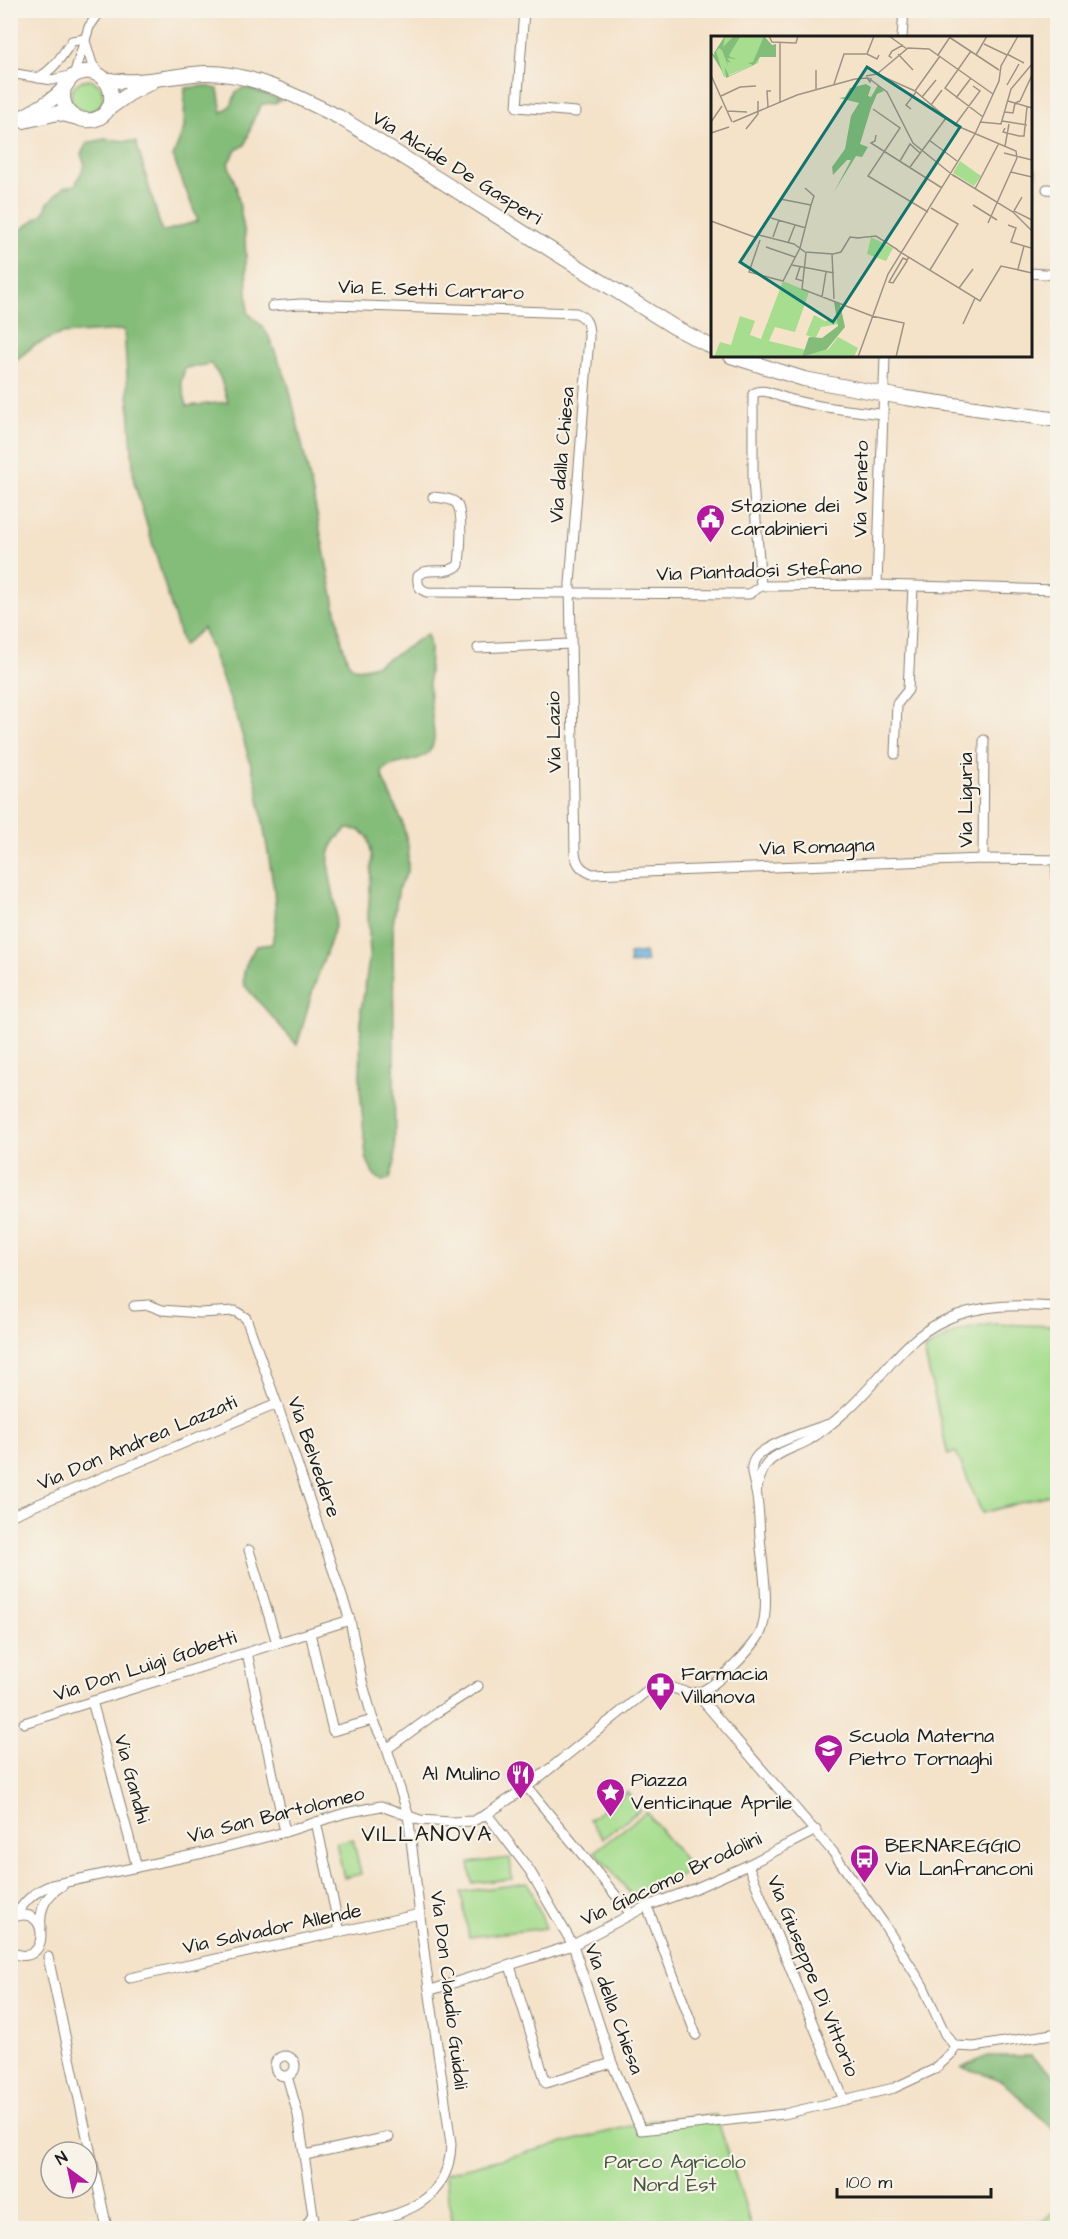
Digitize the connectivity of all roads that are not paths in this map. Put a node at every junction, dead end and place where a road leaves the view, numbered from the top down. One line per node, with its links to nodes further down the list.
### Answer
1 (101, 10): 5 (street)
2 (524, 10): 13 (street)
3 (904, 10): 4 (street)
4 (902, 36)
5 (85, 39): 7 (street); 8 (street); 10 (street)
6 (10, 73): 10 (street)
7 (74, 75): 8 (main road); 10 (street); 11 (main road)
8 (102, 77): 9 (main road, Via Alcide De Gasperi); 12 (main road)
9 (162, 77): 12 (main road, Via Alcide De Gasperi); 22 (main road, Via Alcide De Gasperi)
10 (38, 78)
11 (64, 88): 14 (main road); 15 (main road)
12 (108, 109): 14 (main road)
13 (576, 112)
14 (74, 117): 15 (main road)
15 (10, 124)
16 (1047, 189): 17 (street)
17 (1058, 190)
18 (1032, 273): 19 (street)
19 (1058, 275)
20 (272, 306): 21 (street, Via E. Setti Carraro)
21 (587, 321): 33 (street, Via dalla Chiesa)
22 (711, 346)
23 (734, 357): 25 (main road)
24 (885, 357): 25 (street, Via Veneto)
25 (882, 393): 26 (street, Via Veneto); 27 (main road)
26 (881, 414): 29 (street, Via Veneto); 30 (street)
27 (1058, 420)
28 (433, 497): 33 (street, Via Piantadosi Stefano)
29 (877, 585): 30 (street, Via Piantadosi Stefano); 31 (street, Via Piantadosi Stefano)
30 (761, 586): 33 (street, Via Piantadosi Stefano)
31 (913, 586): 32 (street, Via Piantadosi Stefano); 37 (street)
32 (1058, 590)
33 (570, 592): 34 (street, Via Lazio)
34 (571, 644): 35 (street); 40 (street, Via Lazio)
35 (478, 648)
36 (984, 740): 38 (street, Via Liguria)
37 (895, 754)
38 (983, 859): 39 (street, Via Romagna); 40 (street, Via Romagna)
39 (1057, 860): 41 (street, Via Romagna)
40 (581, 869)
41 (1058, 903)
42 (134, 1306): 44 (street, Via Belvedere)
43 (1058, 1307): 52 (street)
44 (277, 1404): 45 (street, Via Don Andrea Lazzati); 47 (street, Via Belvedere)
45 (10, 1516)
46 (249, 1550): 49 (street)
47 (350, 1620): 49 (street, Via Don Luigi Gobetti); 54 (street, Via Belvedere)
48 (311, 1637): 54 (street)
49 (277, 1643): 53 (street, Via Don Luigi Gobetti)
50 (248, 1657): 62 (street)
51 (478, 1686): 56 (street)
52 (696, 1693): 57 (street, Via San Bartolomeo); 61 (street)
53 (92, 1701): 55 (street, Via Don Luigi Gobetti); 64 (street, Via Gandhi)
54 (373, 1720): 56 (street, Via Belvedere)
55 (24, 1723)
56 (387, 1749): 58 (street, Via Belvedere)
57 (527, 1787): 59 (street, Via San Bartolomeo); 68 (street)
58 (408, 1814): 59 (street, Via San Bartolomeo); 60 (street, Via San Bartolomeo); 67 (street, Via Don Claudio Guidali)
59 (487, 1814): 72 (street, Via della Chiesa)
60 (316, 1822): 62 (street, Via San Bartolomeo); 71 (street)
61 (816, 1830): 63 (street, Via Giacomo Brodolini); 81 (street)
62 (285, 1832): 64 (street, Via San Bartolomeo)
63 (748, 1865): 66 (street, Via Giacomo Brodolini); 84 (street, Via Giuseppe Di Vittorio)
64 (137, 1867): 65 (street, Via San Bartolomeo)
65 (70, 1881): 69 (street, Via San Bartolomeo); 70 (street, Via San Bartolomeo)
66 (647, 1906): 68 (street, Via Giacomo Brodolini); 80 (street)
67 (420, 1914): 71 (street, Via Salvador Allende); 78 (street, Via Don Claudio Guidali)
68 (630, 1914): 72 (street, Via Giacomo Brodolini)
69 (11, 1919): 70 (street, Via San Bartolomeo)
70 (42, 1931): 74 (street, Via San Bartolomeo); 75 (street)
71 (340, 1932): 77 (street, Via Salvador Allende)
72 (573, 1945): 76 (street, Via Giacomo Brodolini); 82 (street, Via della Chiesa)
73 (11, 1951): 74 (street)
74 (34, 1951): 75 (street)
75 (48, 1957): 88 (street)
76 (510, 1966): 78 (street, Via Giacomo Brodolini); 82 (street)
77 (130, 1978)
78 (430, 1990): 91 (street, Via Don Claudio Guidali)
79 (1058, 2033): 81 (street)
80 (696, 2036)
81 (955, 2046): 84 (street)
82 (612, 2063): 84 (street, Via della Chiesa)
83 (287, 2076): 86 (street)
84 (844, 2100)
85 (389, 2137): 86 (street)
86 (305, 2155): 87 (street)
87 (313, 2215): 89 (street); 90 (street)
88 (107, 2229)
89 (305, 2229)
90 (315, 2229)
91 (343, 2229)

